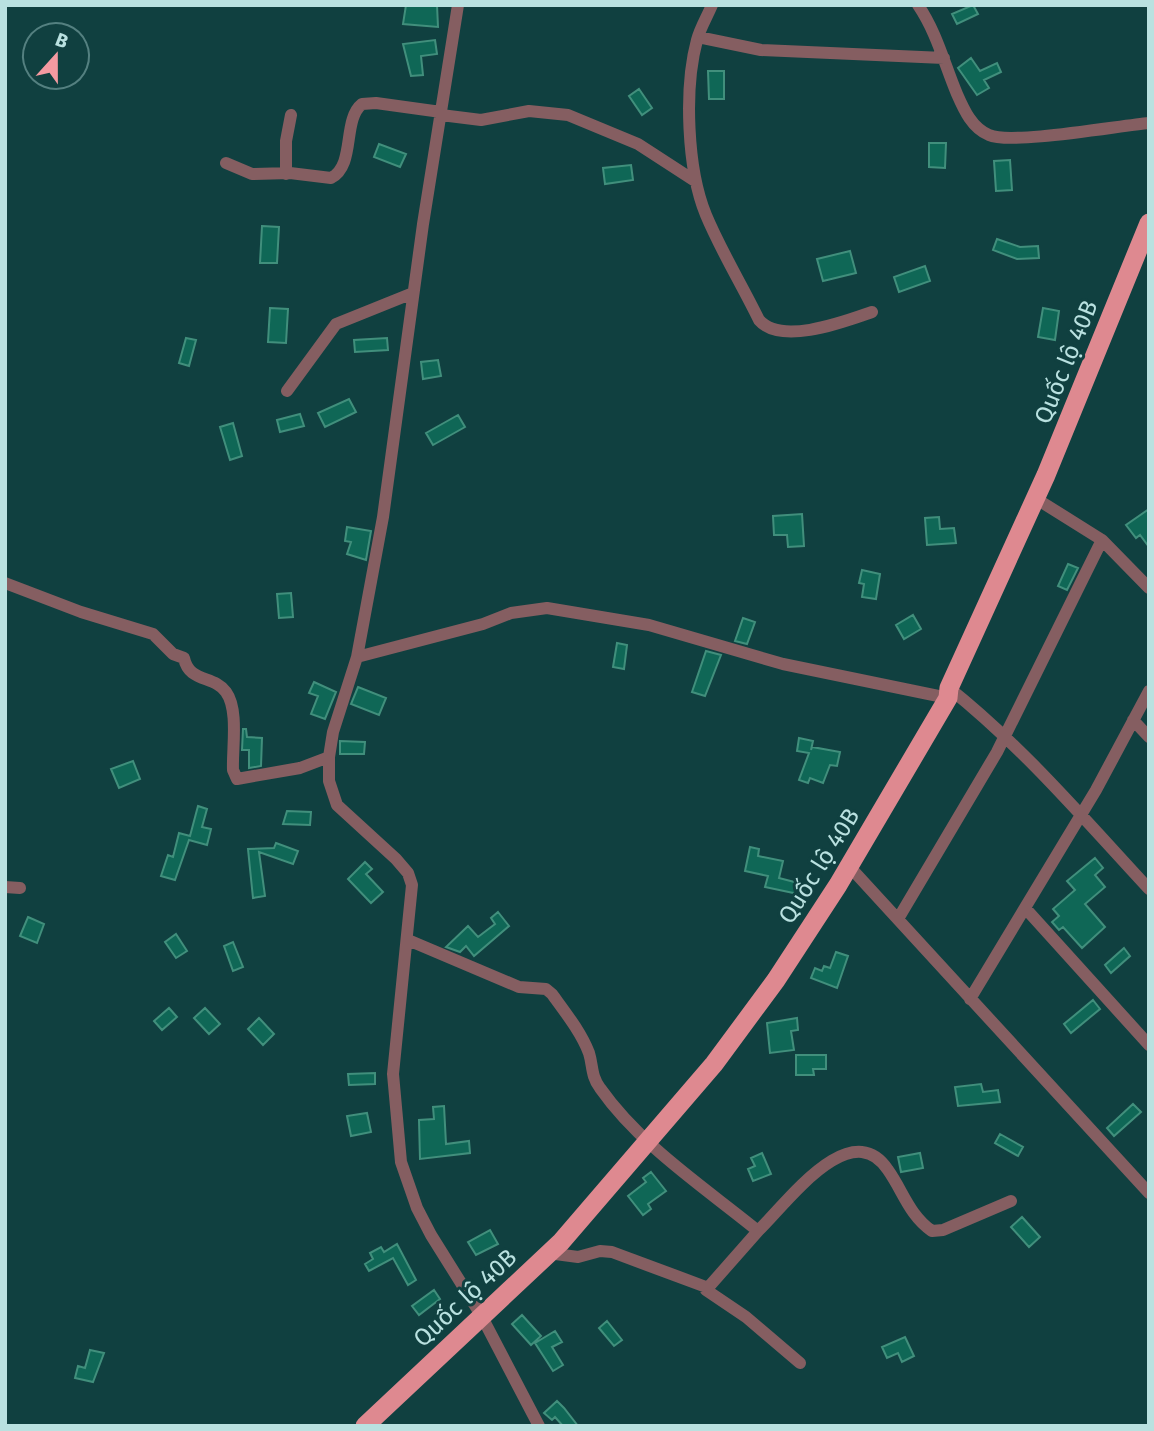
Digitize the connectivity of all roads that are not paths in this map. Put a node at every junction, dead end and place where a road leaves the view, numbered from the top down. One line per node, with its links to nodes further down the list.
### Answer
1 (457, 5): 6 (street)
2 (712, 5): 4 (street)
3 (918, 5): 5 (street)
4 (698, 37): 5 (street); 11 (street)
5 (944, 58): 8 (street)
6 (441, 114): 10 (street); 11 (street); 13 (street)
7 (291, 115): 10 (street)
8 (1149, 123)
9 (226, 163): 10 (street)
10 (286, 174)
11 (695, 181): 14 (street)
12 (1149, 223): 16 (highway, Quốc lộ 40B)
13 (413, 293): 15 (street); 20 (street)
14 (872, 312)
15 (287, 391)
16 (1035, 498): 17 (street); 22 (highway, Quốc lộ 40B)
17 (1102, 540): 19 (street); 24 (street)
18 (5, 583): 26 (street)
19 (1149, 588)
20 (357, 657): 22 (street); 26 (street)
21 (1149, 691): 23 (street)
22 (948, 693): 24 (street); 28 (highway, Quốc lộ 40B)
23 (1133, 720): 25 (street); 27 (street)
24 (1004, 736): 27 (street); 33 (street)
25 (1149, 737)
26 (329, 757): 34 (street)
27 (1081, 816): 31 (street); 32 (street)
28 (849, 866): 33 (street); 37 (highway, Quốc lộ 40B)
29 (5, 887): 30 (street)
30 (20, 888)
31 (1149, 889)
32 (1026, 909): 35 (street); 36 (street)
33 (898, 919): 35 (street)
34 (408, 940): 37 (street); 43 (street)
35 (970, 999): 38 (street)
36 (1149, 1045)
37 (648, 1142): 40 (street); 41 (highway, Quốc lộ 40B)
38 (1149, 1193)
39 (1011, 1201): 40 (street)
40 (758, 1231): 42 (street)
41 (548, 1253): 42 (street); 43 (highway, Quốc lộ 40B)
42 (706, 1287): 44 (street)
43 (481, 1315): 45 (highway, Quốc lộ 40B); 46 (street)
44 (800, 1363)
45 (365, 1426)
46 (540, 1426)

